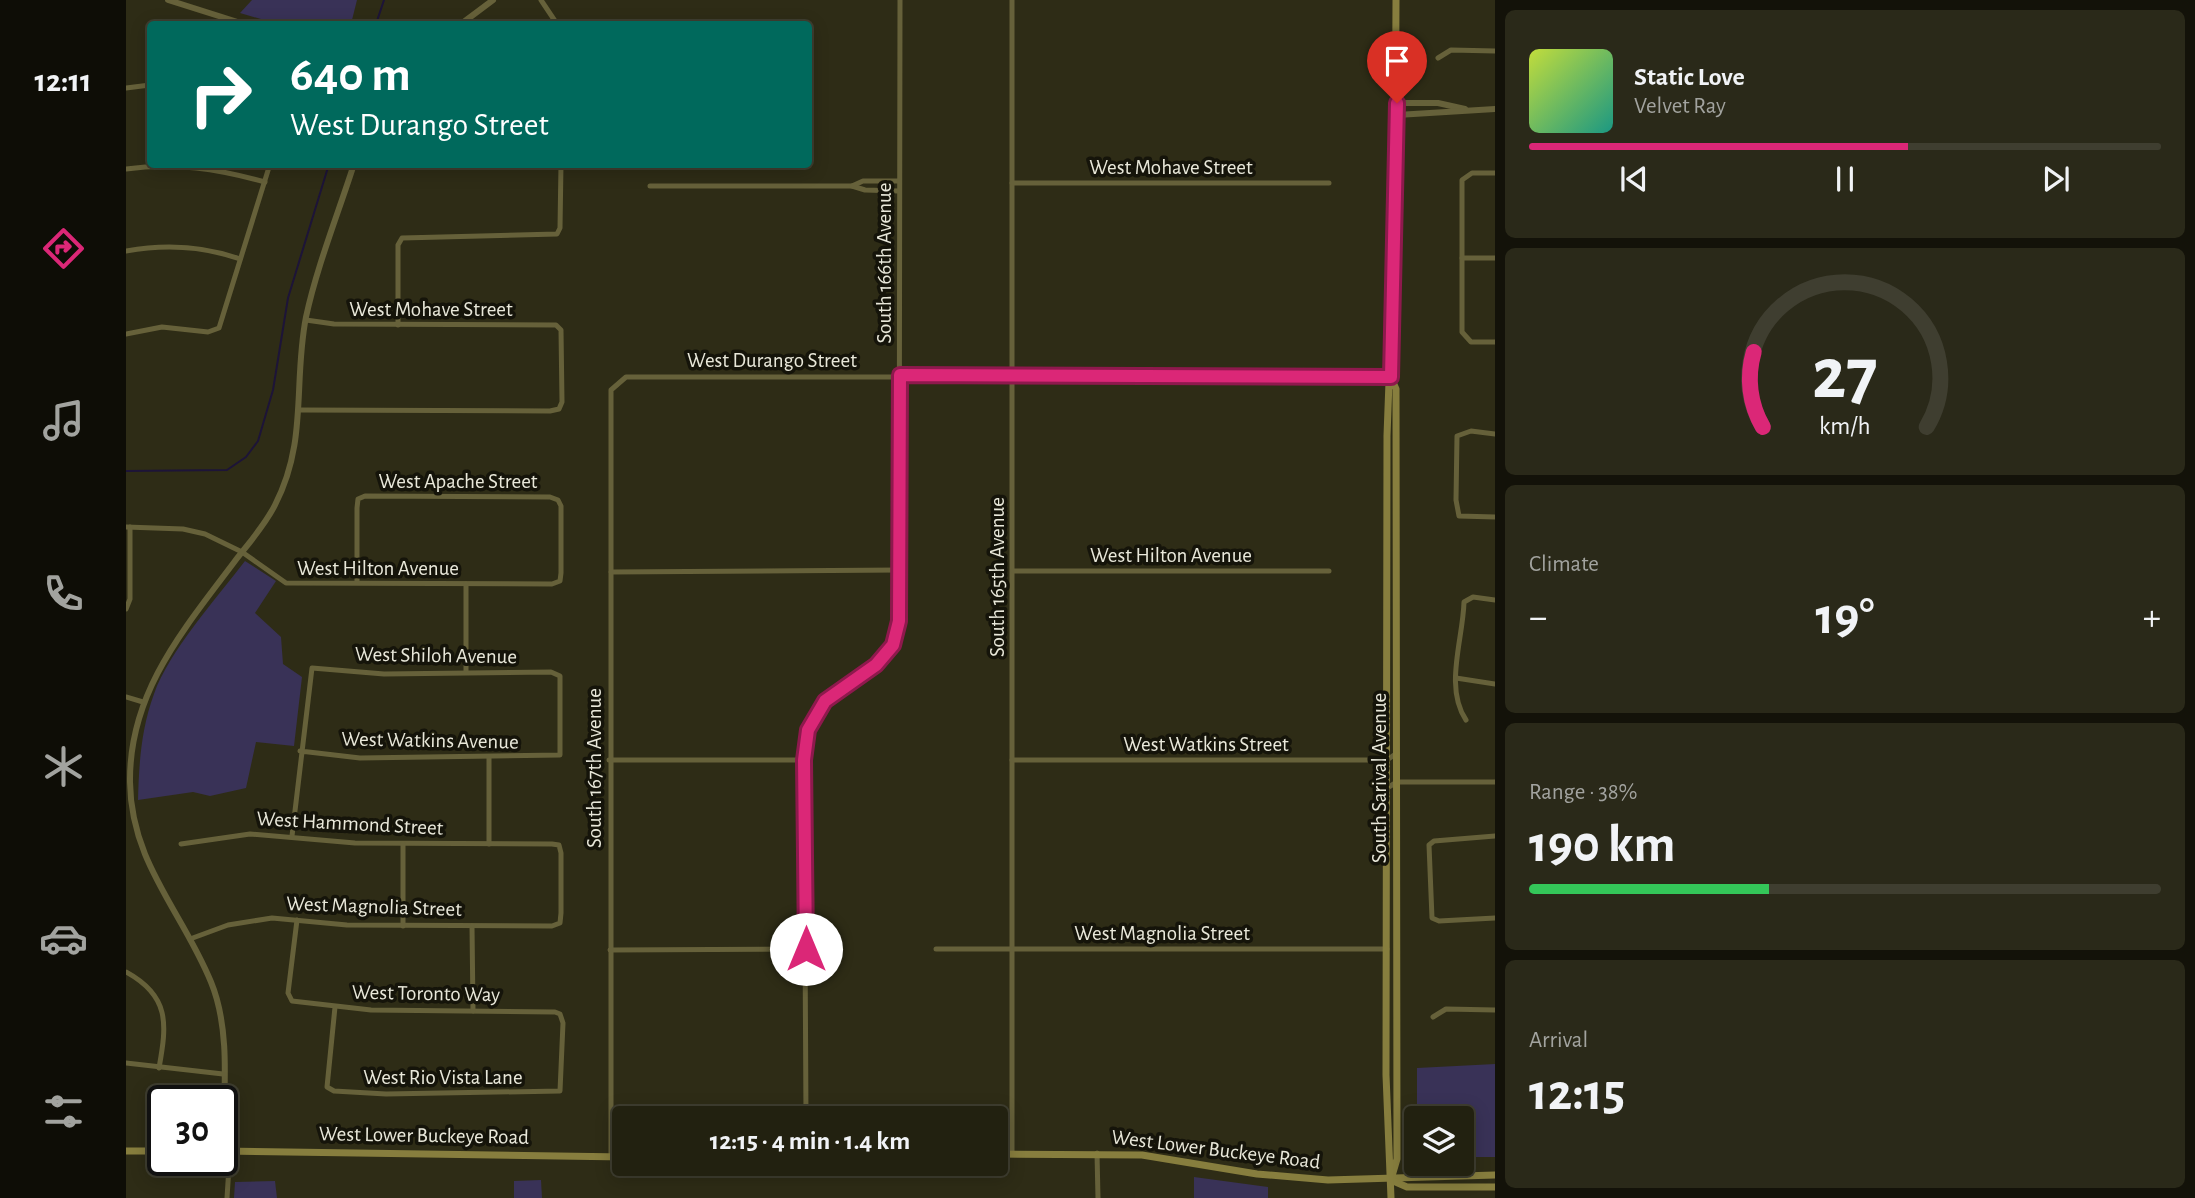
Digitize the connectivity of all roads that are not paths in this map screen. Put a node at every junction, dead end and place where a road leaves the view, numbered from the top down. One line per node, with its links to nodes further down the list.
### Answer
1 (168, 0): 7 (street)
2 (493, 0): 8 (street)
3 (541, 0): 9 (street)
4 (900, 0): 26 (street, South 166th Avenue)
5 (1012, 0): 28 (street, South 165th Avenue)
6 (1396, 0): 14 (main road, South Sarival Avenue)
7 (234, 21)
8 (465, 21)
9 (555, 21)
10 (1495, 51): 11 (street)
11 (1438, 58)
12 (147, 85): 13 (street)
13 (126, 87)
14 (1397, 103): 16 (street); 17 (main road, South Sarival Avenue)
15 (1495, 109): 16 (street)
16 (1467, 110): 17 (street)
17 (1396, 115): 44 (main road, South Sarival Avenue)
18 (148, 168): 23 (street)
19 (200, 168): 27 (street)
20 (269, 168): 27 (street)
21 (353, 168): 38 (street)
22 (561, 168): 39 (street)
23 (126, 169)
24 (1495, 173): 35 (street)
25 (875, 181): 26 (street); 31 (street); 32 (street)
26 (899, 181): 33 (street, South 166th Avenue)
27 (265, 182): 37 (street)
28 (1012, 183): 29 (street, West Mohave Street); 43 (street, South 165th Avenue)
29 (1329, 183)
30 (650, 186): 31 (street)
31 (852, 186): 32 (street)
32 (875, 191): 33 (street)
33 (899, 191): 42 (street, South 166th Avenue)
34 (126, 251): 37 (street)
35 (1462, 258): 36 (street); 41 (street)
36 (1495, 258)
37 (240, 259): 40 (street)
38 (306, 320): 39 (street, West Mohave Street); 46 (street)
39 (398, 325): 46 (street, West Mohave Street)
40 (126, 334)
41 (1495, 342)
42 (900, 375): 43 (street, West Durango Street); 45 (street, West Durango Street); 51 (street, South 166th Avenue)
43 (1012, 377): 44 (street, West Durango Street); 52 (street, South 165th Avenue)
44 (1391, 377): 67 (main road, South Sarival Avenue); 73 (main road, South Sarival Avenue)
45 (618, 382): 54 (street, South 167th Avenue)
46 (300, 410): 50 (street)
47 (1495, 434): 48 (street)
48 (1495, 517)
49 (128, 527): 50 (street, West Hilton Avenue); 59 (street)
50 (242, 552): 56 (street, West Hilton Avenue); 64 (street)
51 (900, 570): 54 (street); 71 (street, South 166th Avenue)
52 (1013, 571): 53 (street, West Hilton Avenue); 72 (street, South 165th Avenue)
53 (1329, 571)
54 (611, 572): 70 (street, South 167th Avenue)
55 (560, 581): 56 (street, West Apache Street); 57 (street, West Hilton Avenue)
56 (357, 583): 57 (street, West Hilton Avenue)
57 (466, 584): 60 (street)
58 (1495, 600): 61 (street)
59 (127, 609)
60 (466, 671): 66 (street, West Shiloh Avenue); 68 (street, West Shiloh Avenue)
61 (1456, 678): 62 (street); 65 (street)
62 (1495, 684)
63 (126, 697): 64 (street)
64 (143, 702): 87 (street)
65 (1466, 720)
66 (300, 751): 69 (street, West Watkins Avenue); 77 (street)
67 (1397, 753): 73 (street); 74 (main road, South Sarival Avenue)
68 (560, 755): 69 (street, West Watkins Avenue)
69 (489, 758): 81 (street)
70 (610, 760): 71 (street); 93 (street, South 167th Avenue)
71 (804, 760): 88 (street, South 166th Avenue)
72 (1012, 760): 73 (street, West Watkins Street); 90 (street, South 165th Avenue)
73 (1387, 760): 76 (main road, South Sarival Avenue)
74 (1397, 782): 75 (street); 76 (street); 92 (main road, South Sarival Avenue)
75 (1495, 782)
76 (1387, 788): 91 (main road, South Sarival Avenue)
77 (292, 836): 79 (street, West Hammond Street); 80 (street, West Hammond Street)
78 (1495, 836): 82 (street)
79 (181, 844)
80 (403, 844): 81 (street, West Hammond Street); 85 (street)
81 (489, 844): 84 (street, West Hammond Street)
82 (1495, 918)
83 (297, 920): 85 (street, West Magnolia Street); 87 (street, West Magnolia Street); 95 (street, West Toronto Way)
84 (559, 923): 86 (street, West Magnolia Street)
85 (403, 926): 86 (street, West Magnolia Street)
86 (472, 926): 97 (street)
87 (190, 939): 101 (street)
88 (806, 949): 93 (street); 104 (street, South 166th Avenue)
89 (936, 949): 90 (street, West Magnolia Street)
90 (1011, 949): 91 (street, West Magnolia Street); 110 (street, South 165th Avenue)
91 (1387, 949): 92 (main road); 114 (main road, South Sarival Avenue)
92 (1397, 949): 114 (main road, South Sarival Avenue)
93 (610, 950): 111 (street, South 167th Avenue)
94 (126, 972): 100 (street)
95 (335, 1007): 97 (street, West Toronto Way); 103 (street, West Rio Vista Lane)
96 (1495, 1010): 98 (street)
97 (473, 1011): 103 (street, West Toronto Way)
98 (1433, 1017)
99 (126, 1063): 100 (street)
100 (159, 1068): 101 (street)
101 (223, 1074): 102 (street)
102 (223, 1085)
103 (560, 1091)
104 (806, 1106)
105 (147, 1151): 107 (main road)
106 (238, 1151): 111 (main road, West Lower Buckeye Road)
107 (126, 1152)
108 (1097, 1153): 110 (main road, West Lower Buckeye Road); 114 (main road, West Lower Buckeye Road); 117 (street)
109 (1008, 1154): 110 (main road, West Lower Buckeye Road)
110 (1012, 1154)
111 (611, 1157)
112 (1495, 1175): 114 (main road)
113 (226, 1176): 116 (street)
114 (1391, 1180): 115 (main road); 118 (main road, South Sarival Avenue)
115 (1495, 1187)
116 (227, 1198)
117 (1098, 1198)
118 (1391, 1198)

